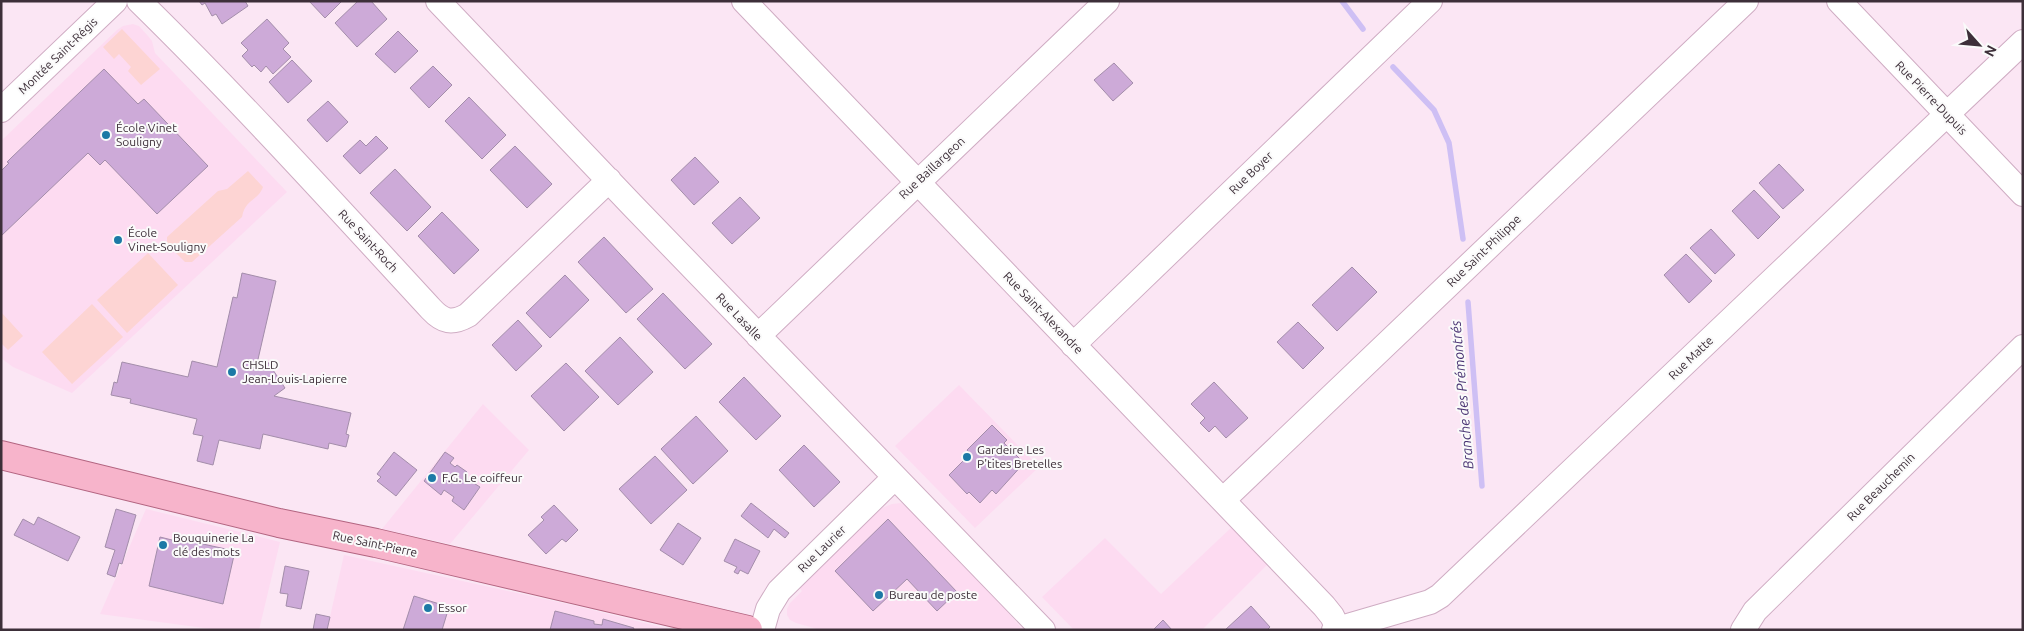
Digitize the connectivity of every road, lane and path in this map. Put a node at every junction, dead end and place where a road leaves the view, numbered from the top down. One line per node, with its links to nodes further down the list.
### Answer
1 (115, 1): 10 (street, Montée Saint-Régis)
2 (139, 1): 12 (street, Rue Saint-Roch)
3 (438, 1): 12 (street, Rue Lasalle)
4 (1107, 1): 13 (street, Rue Baillargeon)
5 (1430, 1): 16 (street, Rue Boyer)
6 (1746, 1): 20 (street, Rue Saint-Philippe)
7 (1839, 1): 11 (street, Rue Pierre-Dupuis)
8 (756, 5): 13 (street, Rue Saint-Alexandre)
9 (2023, 42): 11 (street, Rue Matte)
10 (4, 102)
11 (1948, 115): 14 (street, Rue Pierre-Dupuis); 21 (street, Rue Matte)
12 (609, 180): 15 (street, Rue Lasalle)
13 (917, 183): 15 (street, Rue Baillargeon); 16 (street, Rue Saint-Alexandre)
14 (2023, 194)
15 (758, 336): 19 (street, Rue Lasalle)
16 (1073, 345): 20 (street, Rue Saint-Alexandre)
17 (2023, 347): 25 (street, Rue Beauchemin)
18 (1, 455): 22 (main road, Rue Saint-Pierre)
19 (895, 477): 23 (street, Rue Laurier); 24 (street, Rue Lasalle)
20 (1222, 500): 21 (street, Rue Saint-Alexandre)
21 (1336, 629)
22 (748, 630)
23 (762, 630)
24 (1043, 630)
25 (1743, 630)

